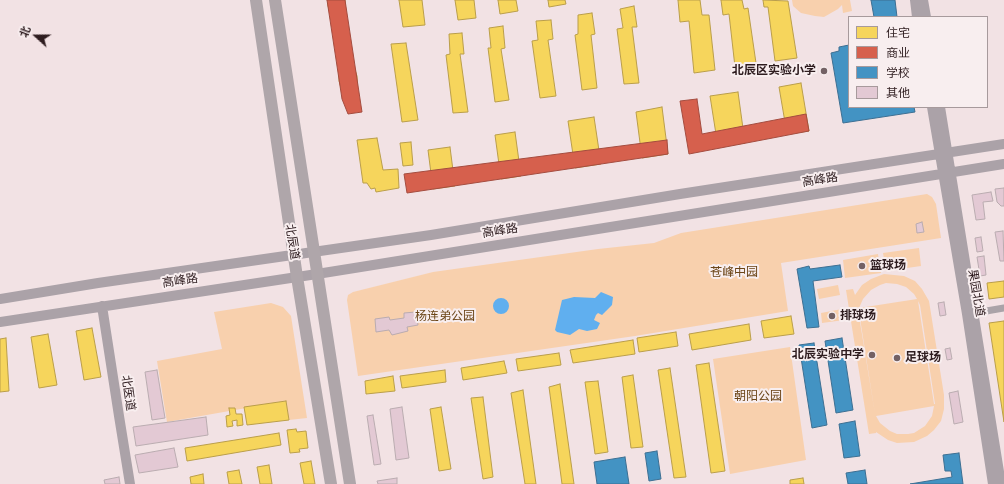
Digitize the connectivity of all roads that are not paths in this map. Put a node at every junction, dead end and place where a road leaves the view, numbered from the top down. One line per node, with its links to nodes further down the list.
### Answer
1 (256, 0): 14 (main road, 北辰道)
2 (275, 0): 13 (main road, 北辰道)
3 (915, 0): 5 (main road)
4 (923, 0): 6 (main road)
5 (917, 16)
6 (926, 16)
7 (932, 108): 10 (main road, 果园北道)
8 (940, 108): 10 (main road, 果园北道)
9 (1004, 144): 10 (main road, 高峰路)
10 (944, 154): 12 (main road, 果园北道); 13 (main road, 高峰路)
11 (1004, 164): 12 (main road, 高峰路)
12 (947, 173): 15 (main road, 高峰路); 20 (main road, 果园北道)
13 (314, 251): 14 (main road, 高峰路); 15 (main road, 北辰道)
14 (294, 255): 16 (main road, 北辰道); 17 (main road, 高峰路)
15 (317, 274): 16 (main road, 高峰路); 24 (main road, 北辰道)
16 (297, 276): 18 (main road, 高峰路); 23 (main road, 北辰道)
17 (0, 299)
18 (102, 306): 21 (main road, 高峰路); 22 (main road, 北医道)
19 (1004, 308): 20 (street)
20 (970, 314): 25 (main road, 果园北道); 26 (main road, 果园北道)
21 (0, 322)
22 (130, 484)
23 (331, 484)
24 (350, 484)
25 (993, 484)
26 (1001, 484)

